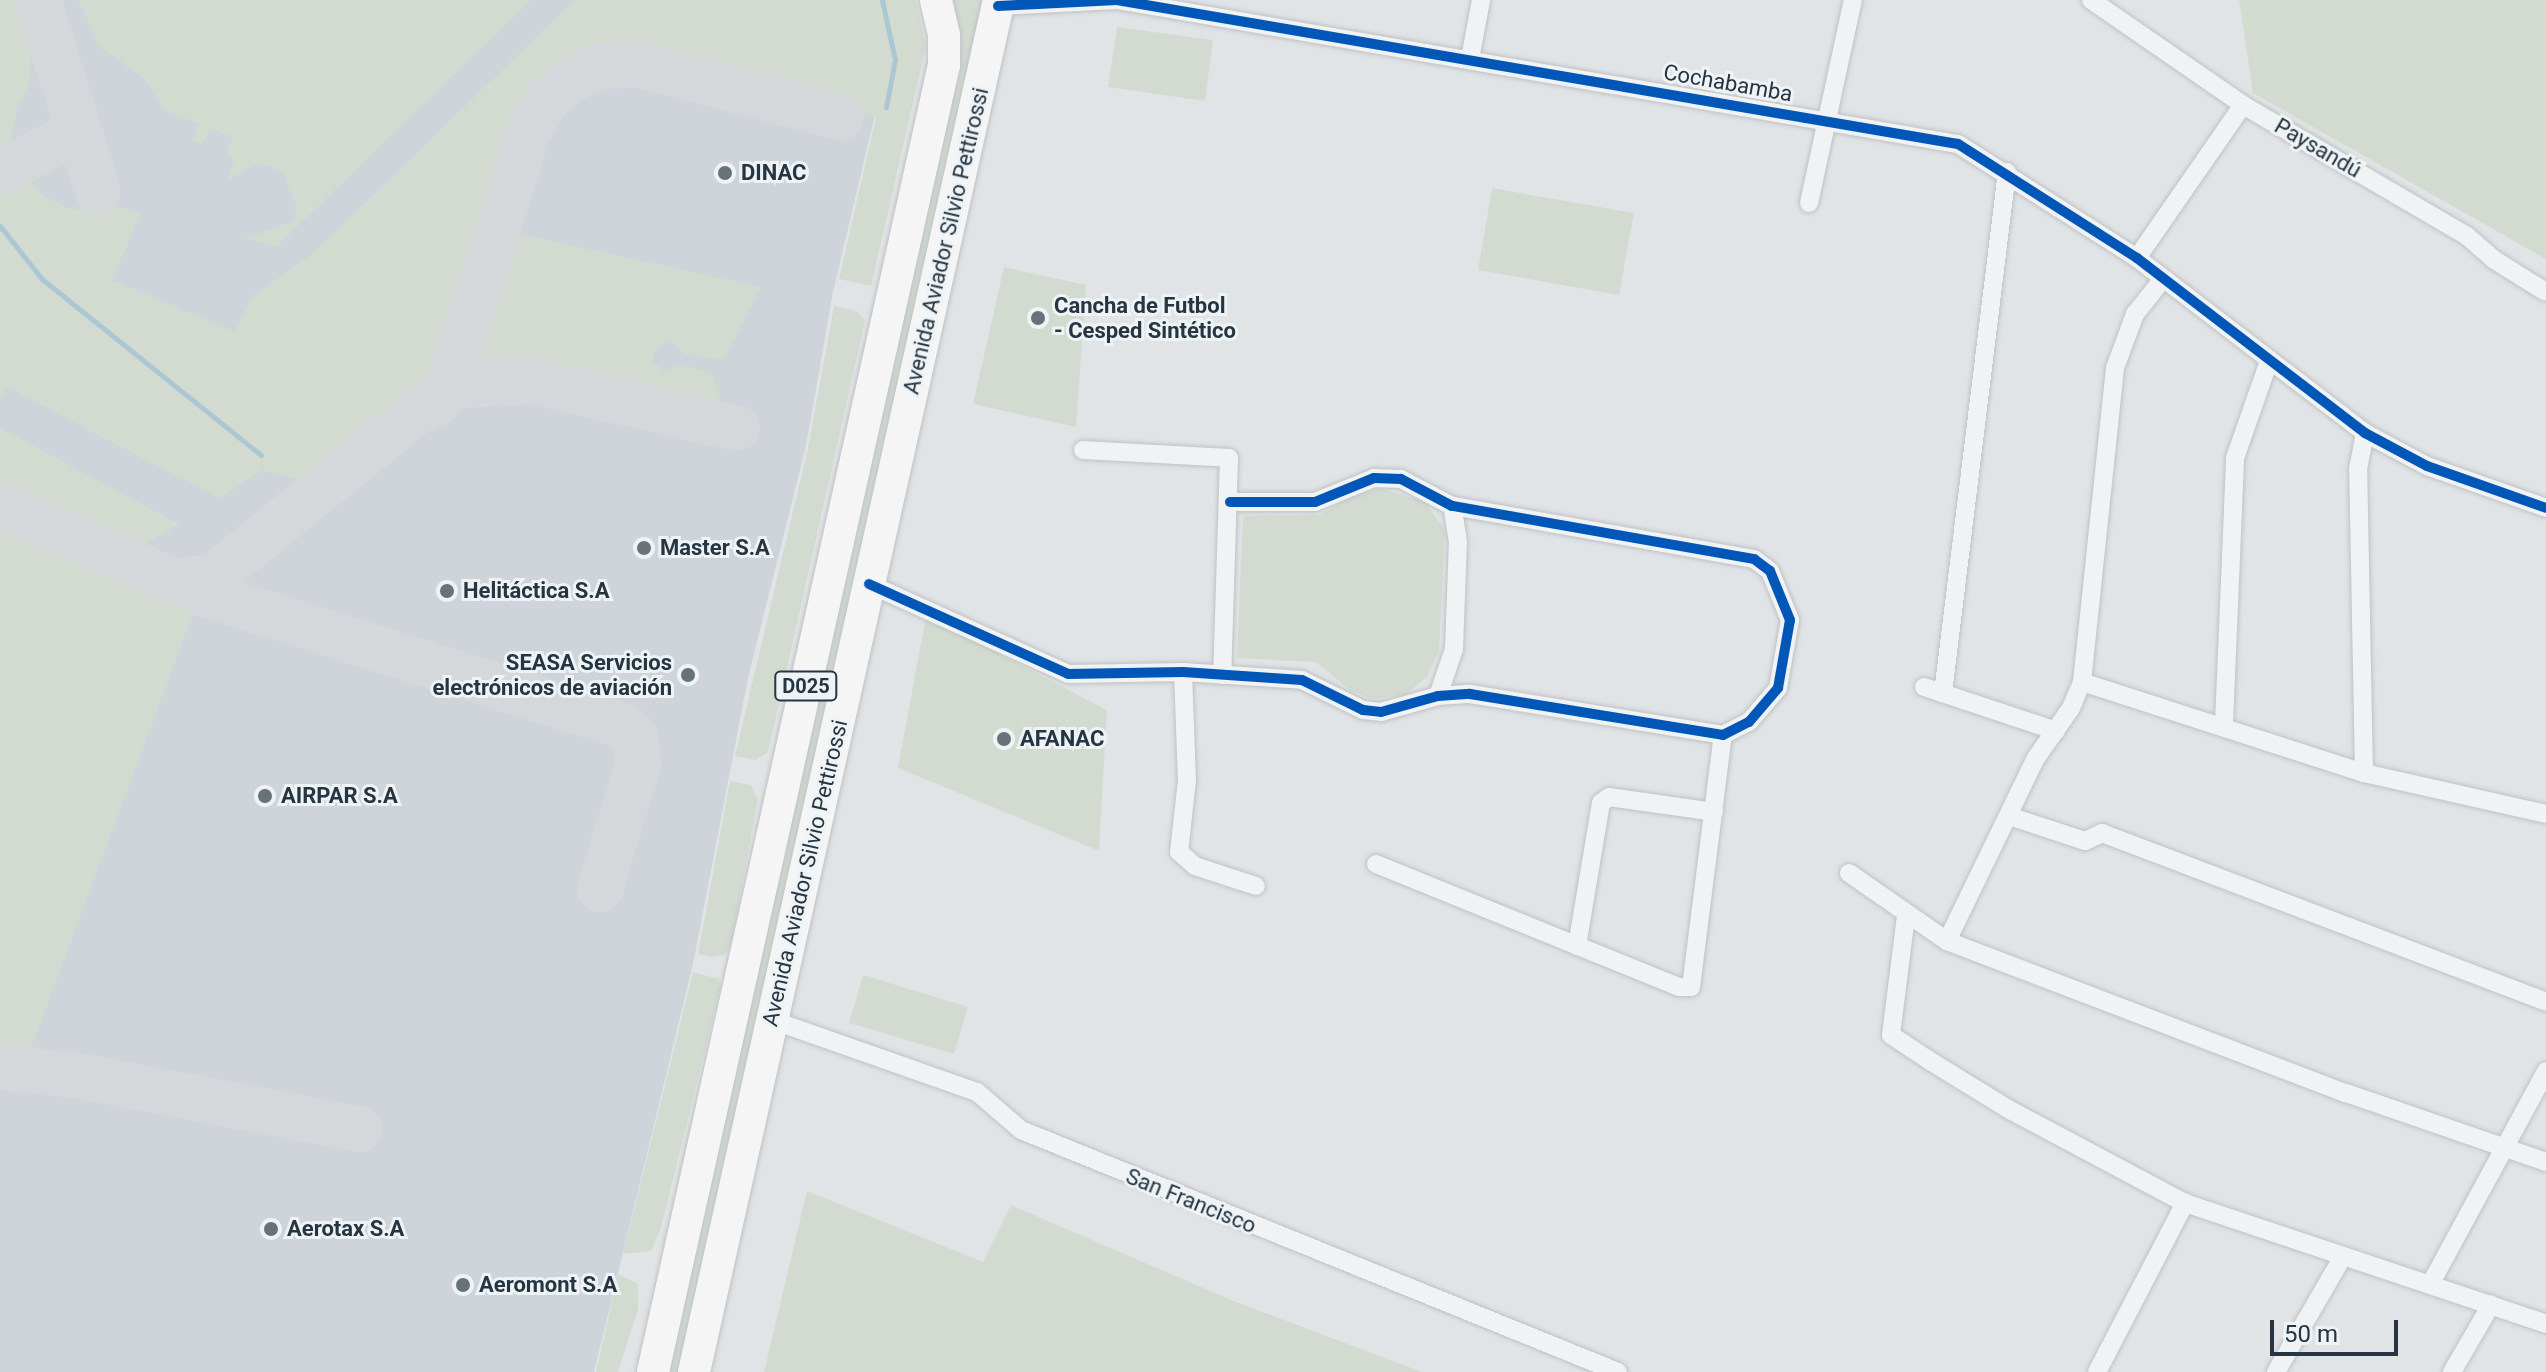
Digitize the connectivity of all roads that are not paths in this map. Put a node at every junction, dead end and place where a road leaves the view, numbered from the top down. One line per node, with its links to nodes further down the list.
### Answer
1 (936, 0): 50 (highway, Avenida Aviador Silvio Pettirossi / D025)
2 (1481, 0): 6 (street)
3 (1853, 0): 8 (street)
4 (2091, 0): 7 (street, Paysandú)
5 (998, 3): 6 (street, Cochabamba); 20 (highway, Avenida Aviador Silvio Pettirossi / D025)
6 (1470, 59): 8 (street, Cochabamba)
7 (2243, 105): 11 (street); 13 (street, Paysandú)
8 (1828, 121): 9 (street, Cochabamba); 10 (street)
9 (2007, 172): 11 (street, Cochabamba); 25 (street)
10 (1809, 203)
11 (2137, 258): 12 (street, Cochabamba)
12 (2162, 280): 14 (street, Cochabamba); 23 (street)
13 (2546, 292)
14 (2269, 361): 15 (street, Cochabamba); 27 (street)
15 (2365, 433): 19 (street, Cochabamba); 30 (street)
16 (1083, 450): 17 (street)
17 (1230, 502): 18 (street); 22 (street)
18 (1452, 506): 26 (street); 29 (street)
19 (2546, 508)
20 (869, 584): 21 (street); 41 (highway, Avenida Aviador Silvio Pettirossi / D025)
21 (1183, 672): 22 (street); 36 (street)
22 (1222, 675): 26 (street)
23 (2082, 682): 27 (street); 28 (street)
24 (1924, 687): 25 (street)
25 (1943, 693): 28 (street)
26 (1438, 696): 29 (street)
27 (2224, 724): 30 (street)
28 (2056, 731): 33 (street)
29 (1723, 735): 31 (street)
30 (2364, 773): 32 (street)
31 (1714, 812): 39 (street); 39 (street)
32 (2546, 814)
33 (2009, 816): 38 (street); 40 (street)
34 (1376, 864): 39 (street)
35 (1849, 873): 37 (street)
36 (1256, 886)
37 (1906, 916): 38 (street); 45 (street)
38 (1947, 941): 43 (street)
39 (1577, 946)
40 (2546, 1002)
41 (772, 1020): 51 (highway, Avenida Aviador Silvio Pettirossi / D025); 52 (street, San Francisco)
42 (2546, 1071): 43 (street)
43 (2505, 1148): 44 (street); 47 (street)
44 (2546, 1162)
45 (2185, 1203): 46 (street); 53 (street)
46 (2342, 1258): 47 (street); 54 (street)
47 (2431, 1283): 48 (street)
48 (2491, 1305): 49 (street); 55 (street)
49 (2546, 1324)
50 (653, 1372)
51 (694, 1372)
52 (1618, 1372)
53 (2097, 1372)
54 (2276, 1372)
55 (2452, 1372)

